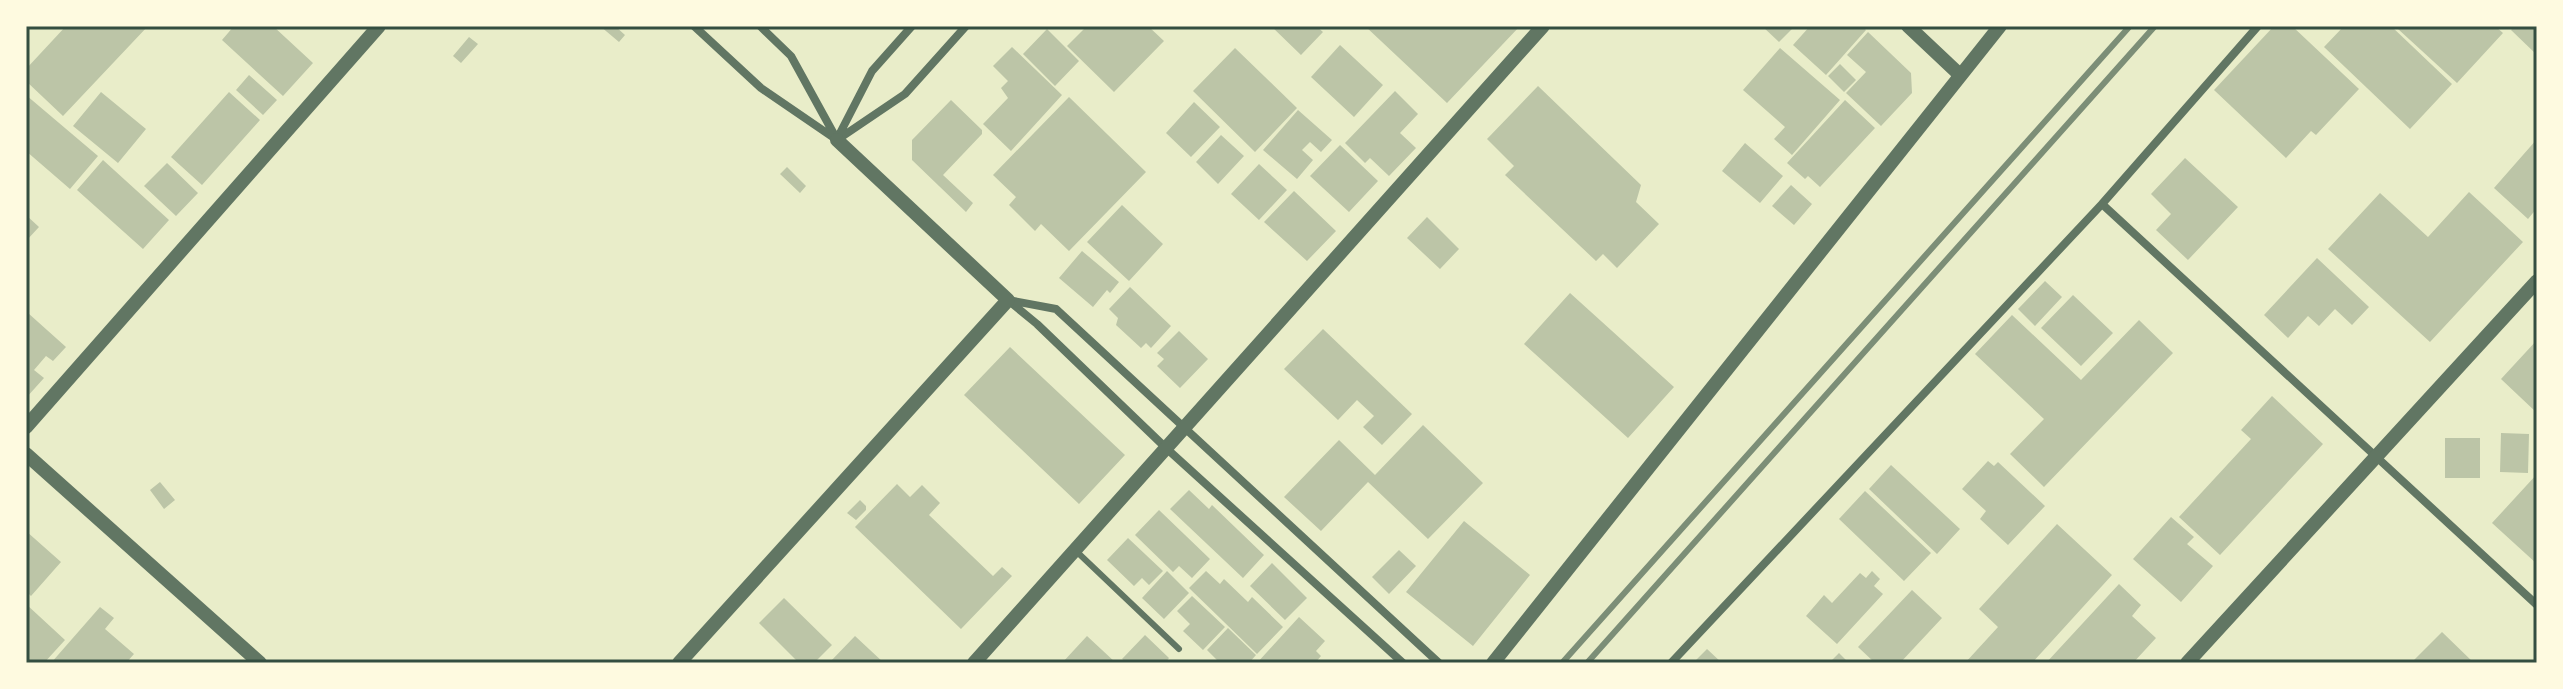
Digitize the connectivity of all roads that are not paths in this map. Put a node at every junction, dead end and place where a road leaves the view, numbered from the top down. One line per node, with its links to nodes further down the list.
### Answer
1 (379, 26): 15 (street)
2 (694, 26): 11 (street)
3 (760, 26): 11 (street)
4 (912, 26): 11 (street)
5 (966, 26): 11 (street)
6 (1543, 26): 16 (street)
7 (1908, 26): 10 (street)
8 (2000, 26): 10 (street)
9 (2258, 26): 12 (street)
10 (1960, 75): 28 (street)
11 (837, 140): 14 (street)
12 (2102, 204): 19 (street); 29 (street)
13 (2537, 281): 19 (street)
14 (1008, 300): 16 (street); 17 (street); 24 (street)
15 (26, 427)
16 (1184, 429): 17 (street); 27 (street)
17 (1166, 448): 20 (street); 26 (street)
18 (26, 454): 23 (street)
19 (2375, 457): 21 (street); 30 (street)
20 (1075, 550): 22 (lane); 25 (street)
21 (2537, 605)
22 (1179, 649)
23 (260, 663)
24 (679, 663)
25 (974, 663)
26 (1403, 663)
27 (1439, 663)
28 (1493, 663)
29 (1671, 663)
30 (2187, 663)

